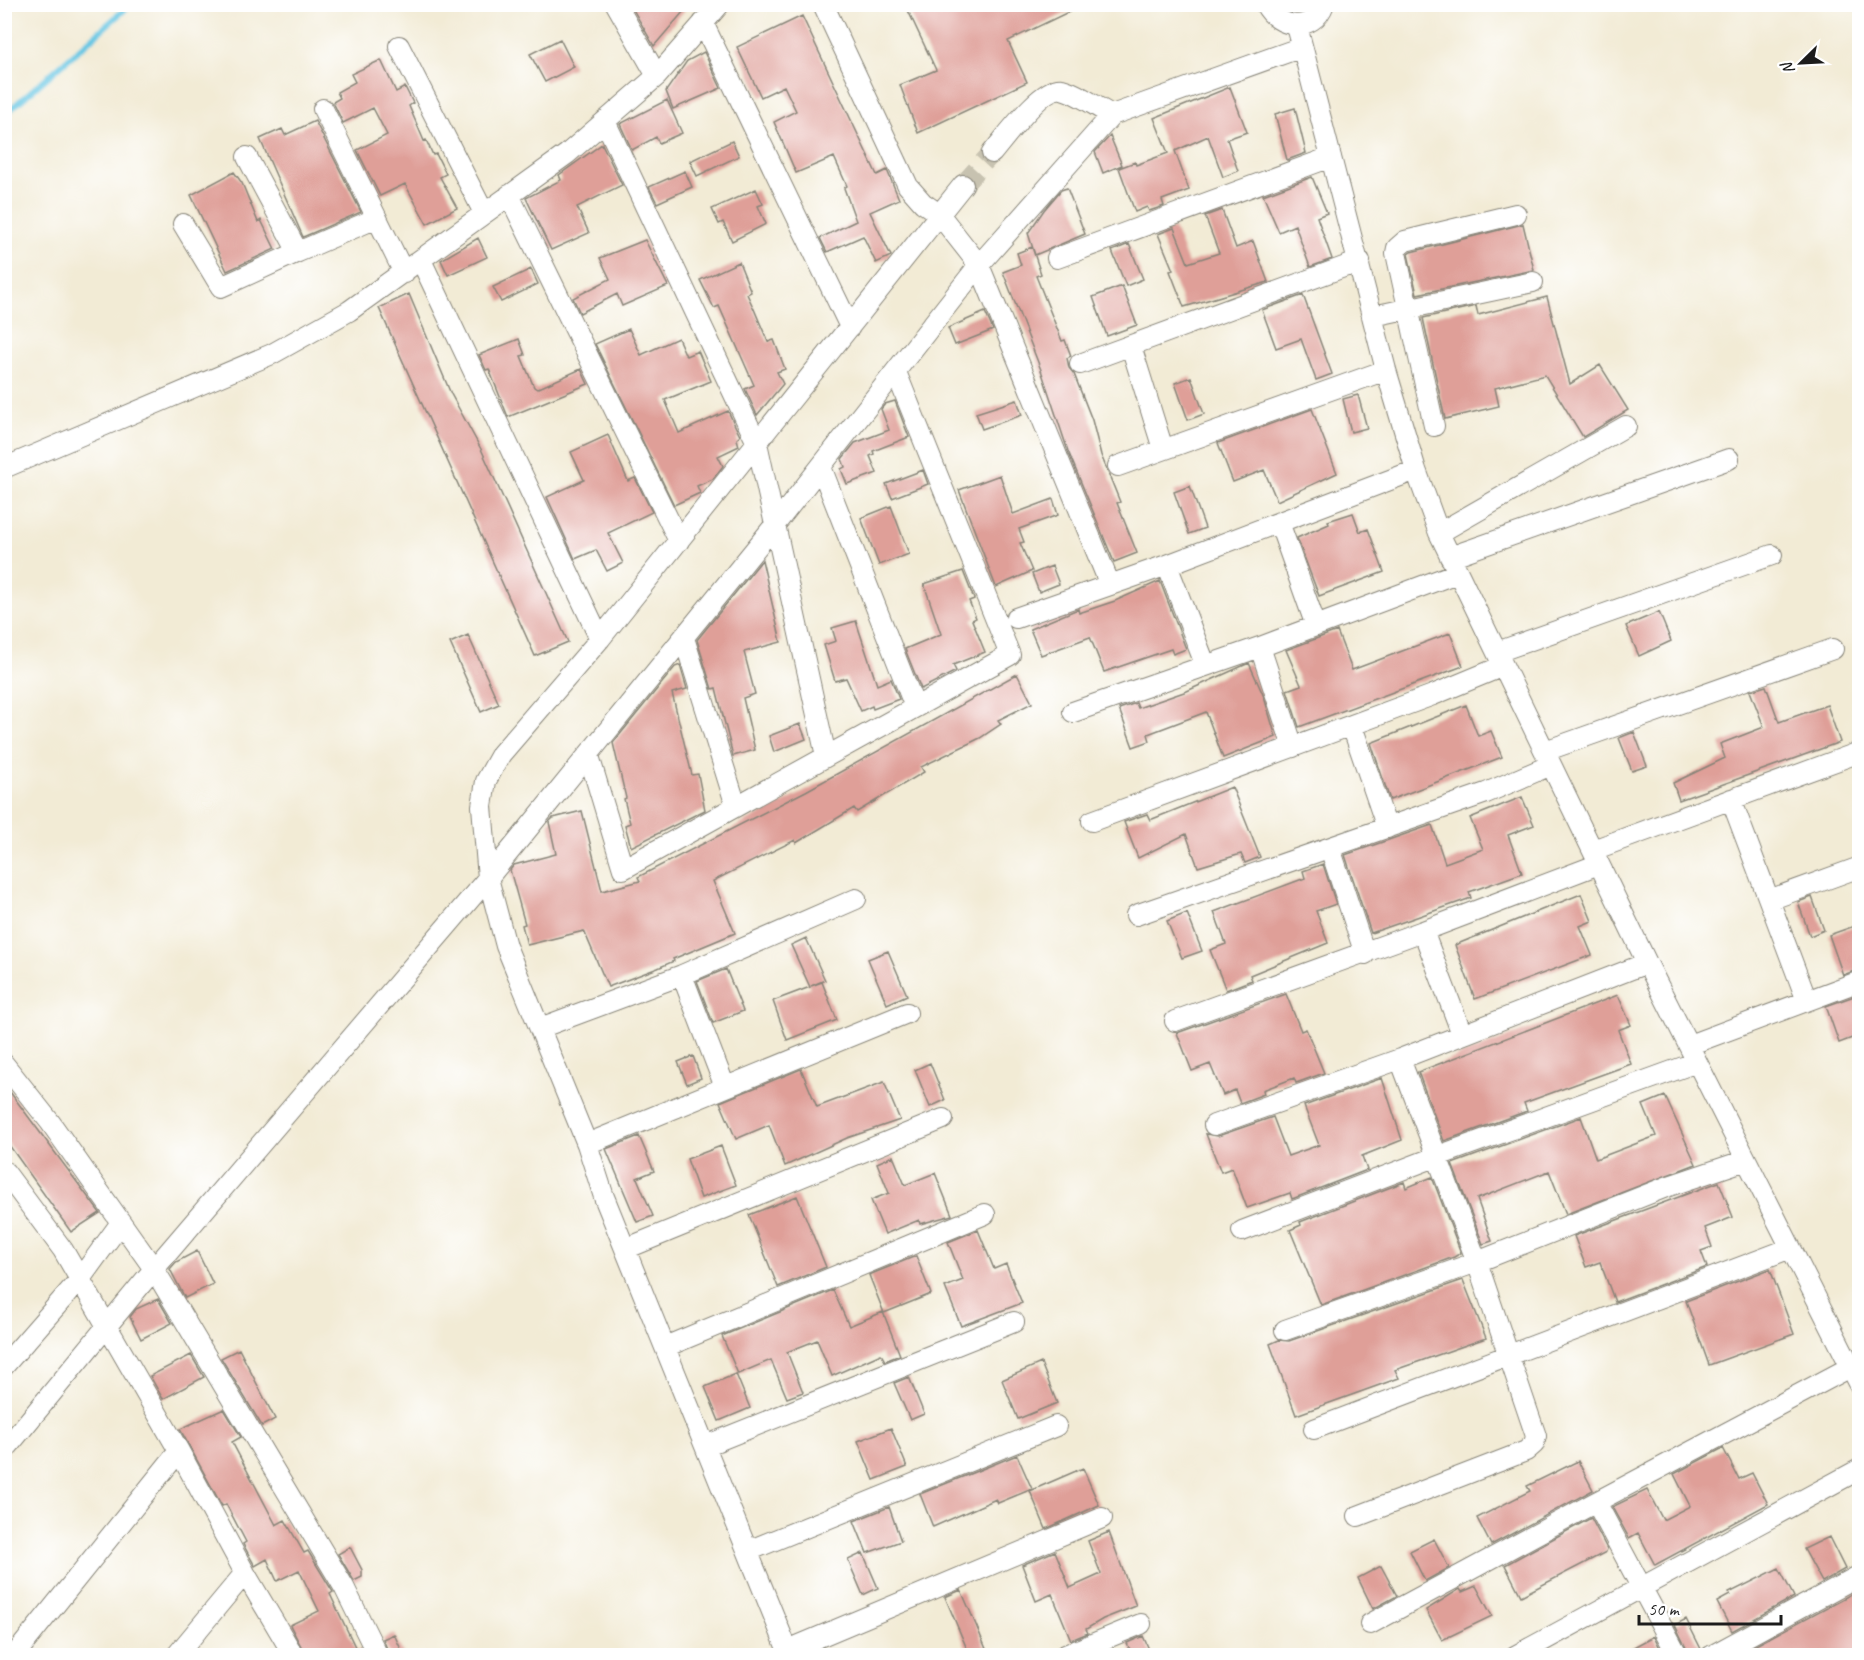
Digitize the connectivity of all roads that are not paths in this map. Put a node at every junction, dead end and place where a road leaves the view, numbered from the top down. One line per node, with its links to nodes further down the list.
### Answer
1 (616, 4): 10 (street)
2 (720, 4): 6 (street)
3 (823, 4): 20 (street)
4 (1265, 4): 7 (street)
5 (1324, 4): 7 (street)
6 (703, 24): 10 (street); 33 (street)
7 (1297, 26): 9 (street)
8 (399, 46): 19 (street)
9 (1302, 46): 12 (street); 16 (street)
10 (657, 76): 13 (street)
11 (323, 109): 22 (street)
12 (1112, 116): 14 (street); 28 (street)
13 (605, 121): 18 (street); 40 (street)
14 (992, 153)
15 (247, 157): 24 (street)
16 (1331, 157): 25 (street); 27 (street)
17 (963, 185): 20 (street)
18 (509, 195): 19 (street); 50 (street)
19 (484, 213): 26 (street)
20 (939, 213): 28 (street); 33 (street)
21 (1516, 214): 31 (street)
22 (377, 218): 24 (street); 29 (street)
23 (183, 224): 24 (street)
24 (298, 252)
25 (1057, 258)
26 (421, 260): 29 (street); 58 (street)
27 (1360, 261): 32 (street); 34 (street)
28 (979, 265): 37 (street); 54 (street)
29 (404, 273): 45 (street)
30 (1533, 282): 31 (street)
31 (1408, 308): 32 (street); 38 (street)
32 (1373, 316): 36 (street)
33 (850, 327): 40 (street)
34 (1131, 346): 35 (street); 41 (street)
35 (1080, 364)
36 (1386, 370): 41 (street); 46 (street)
37 (896, 372): 44 (street); 63 (street)
38 (1434, 426)
39 (1626, 426): 49 (street)
40 (757, 443): 48 (street); 50 (street)
41 (1163, 449): 43 (street)
42 (1730, 459): 53 (street)
43 (1118, 466)
44 (821, 467): 48 (street); 63 (street)
45 (4, 468)
46 (1416, 470): 47 (street); 49 (street)
47 (1280, 522): 52 (street); 56 (street)
48 (774, 526): 57 (street); 69 (street)
49 (1439, 533): 53 (street)
50 (679, 541): 58 (street)
51 (1772, 555): 61 (street)
52 (1167, 565): 54 (street); 62 (street)
53 (1453, 565): 56 (street); 61 (street)
54 (1110, 585): 55 (street)
55 (1016, 618)
56 (1316, 626): 59 (street)
57 (684, 638): 68 (street); 72 (street)
58 (600, 639): 78 (street)
59 (1260, 647): 62 (street); 66 (street)
60 (1833, 649): 70 (street)
61 (1500, 659): 65 (street); 70 (street)
62 (1205, 664): 64 (street)
63 (915, 707): 69 (street)
64 (1073, 712)
65 (1352, 726): 66 (street); 74 (street)
66 (1293, 747): 73 (street)
67 (1860, 752): 71 (street)
68 (589, 756): 72 (street); 78 (street)
69 (826, 756): 72 (street)
70 (1548, 758): 74 (street); 76 (street)
71 (1731, 800): 76 (street); 80 (street)
72 (736, 806)
73 (1092, 821)
74 (1387, 828): 75 (street)
75 (1330, 848): 81 (street); 83 (street)
76 (1596, 857): 82 (street); 84 (street)
77 (1860, 867): 80 (street)
78 (488, 878): 90 (street); 108 (street)
79 (856, 899): 85 (street)
80 (1769, 900): 87 (street)
81 (1136, 915)
82 (1423, 932): 83 (street); 91 (street)
83 (1365, 954): 89 (street)
84 (1647, 963): 91 (street); 92 (street)
85 (682, 975): 90 (street); 95 (street)
86 (1860, 981): 87 (street)
87 (1807, 1001): 92 (street)
88 (907, 1013): 95 (street)
89 (1175, 1022)
90 (540, 1028): 98 (street)
91 (1462, 1034): 93 (street)
92 (1693, 1054): 99 (street); 100 (street)
93 (1400, 1059): 97 (street); 99 (street)
94 (4, 1064): 103 (street)
95 (725, 1087): 98 (street)
96 (943, 1119): 106 (street)
97 (1214, 1125)
98 (587, 1144): 106 (street)
99 (1438, 1156): 104 (street); 107 (street)
100 (1746, 1160): 105 (street); 107 (street)
101 (5, 1171): 109 (street)
102 (984, 1214): 113 (street)
103 (120, 1224): 108 (street); 109 (street)
104 (1242, 1231)
105 (1791, 1248): 114 (street); 115 (street)
106 (625, 1250): 113 (street)
107 (1477, 1262): 112 (street); 114 (street)
108 (154, 1269): 111 (street); 137 (street)
109 (80, 1279): 111 (street); 116 (street)
110 (1014, 1322): 120 (street)
111 (108, 1326): 121 (street); 122 (street)
112 (1285, 1330)
113 (665, 1347): 120 (street)
114 (1509, 1353): 119 (street); 125 (street)
115 (1855, 1364): 117 (street); 124 (street)
116 (4, 1366)
117 (1860, 1385)
118 (1056, 1426): 127 (street)
119 (1314, 1429)
120 (705, 1446): 127 (street)
121 (4, 1450)
122 (179, 1451): 128 (street); 134 (street)
123 (1860, 1469): 130 (street)
124 (1596, 1502): 130 (street); 132 (street)
125 (1358, 1516)
126 (1102, 1518): 133 (street)
127 (748, 1551): 133 (street)
128 (244, 1573): 135 (street); 136 (street)
129 (1860, 1575): 141 (street)
130 (1641, 1586): 139 (street); 140 (street)
131 (1141, 1624): 138 (street)
132 (1370, 1624)
133 (789, 1653)
134 (14, 1656)
135 (176, 1656)
136 (294, 1656)
137 (378, 1656)
138 (1063, 1656)
139 (1515, 1656)
140 (1678, 1656)
141 (1711, 1656)

